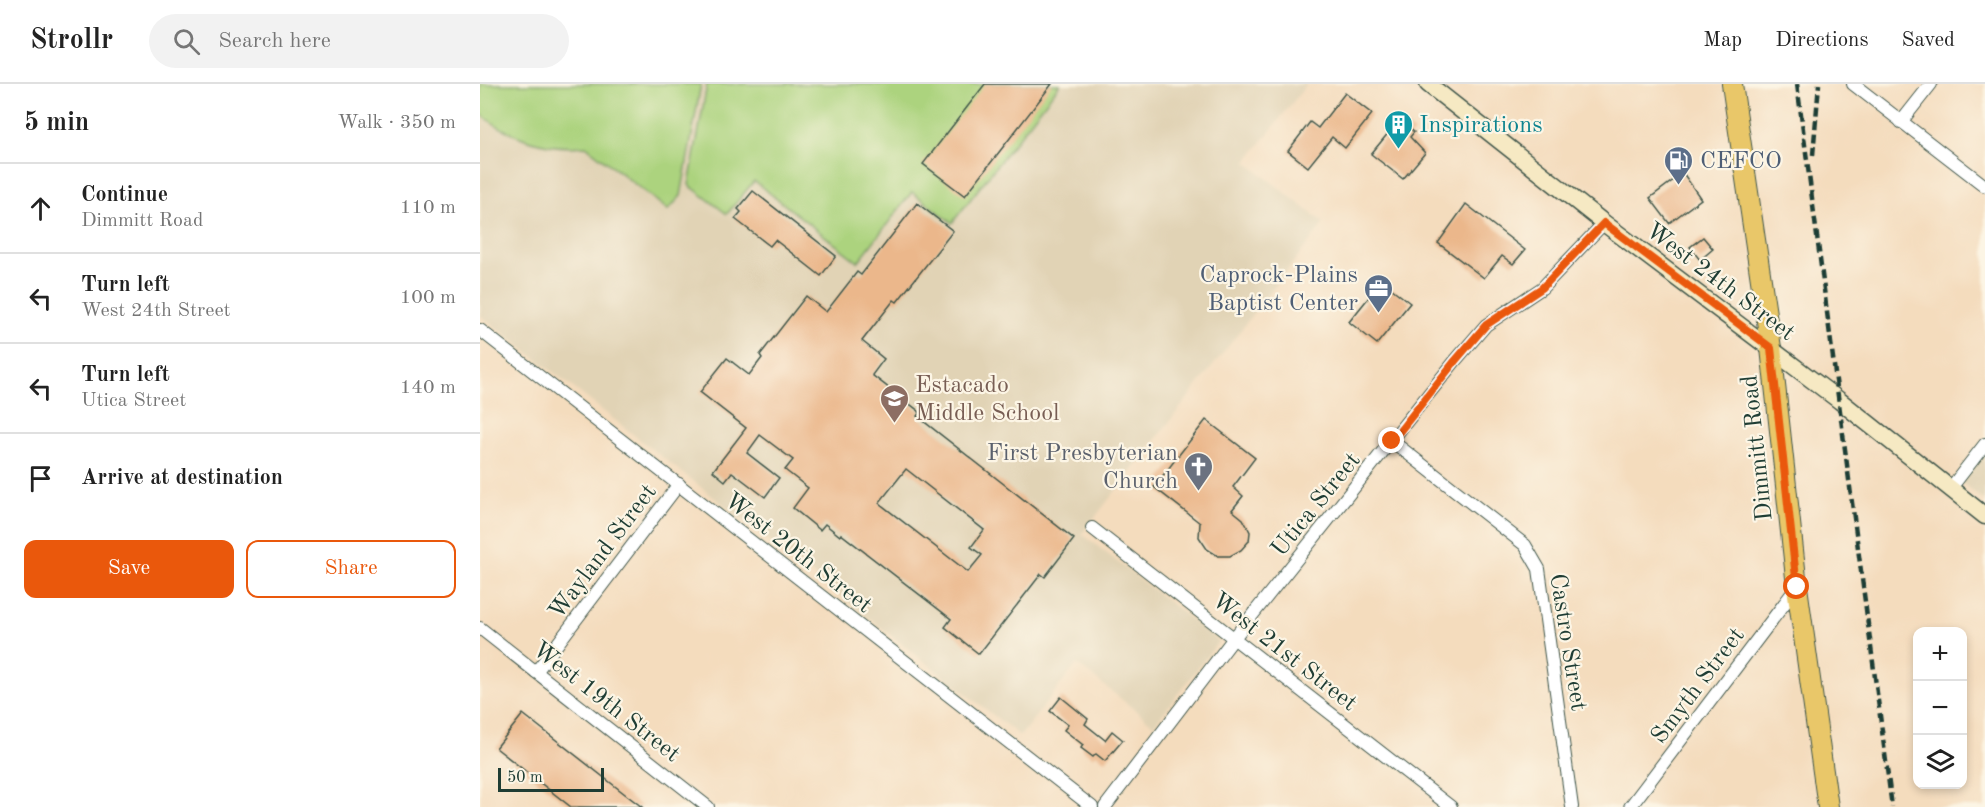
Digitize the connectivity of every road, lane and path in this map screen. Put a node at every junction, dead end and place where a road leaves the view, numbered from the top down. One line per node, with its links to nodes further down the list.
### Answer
1 (1428, 84): 7 (main road, West 24th Street)
2 (1732, 84): 9 (main road, Dimmitt Road)
3 (1853, 84): 5 (street)
4 (1931, 84): 5 (street)
5 (1901, 122): 6 (street)
6 (1985, 186)
7 (1604, 223): 9 (main road, West 24th Street); 10 (street, Utica Street)
8 (480, 330): 12 (street, West 20th Street)
9 (1771, 348): 13 (main road, West 24th Street); 16 (main road, Dimmitt Road)
10 (1392, 441): 18 (street, Utica Street); 24 (street, Castro Street)
11 (1985, 444): 13 (street)
12 (679, 484): 19 (street, Wayland Street); 21 (street, West 20th Street)
13 (1950, 489): 14 (main road, West 24th Street)
14 (1985, 516)
15 (1092, 528): 18 (street, West 21st Street)
16 (1797, 587): 25 (street, Smyth Street); 26 (main road, Dimmitt Road)
17 (480, 628): 19 (street, West 19th Street)
18 (1234, 638): 22 (street, Utica Street); 23 (street, West 21st Street)
19 (536, 672): 20 (street, West 19th Street)
20 (708, 807)
21 (1092, 807)
22 (1105, 807)
23 (1451, 807)
24 (1572, 807)
25 (1630, 807)
26 (1828, 807)

